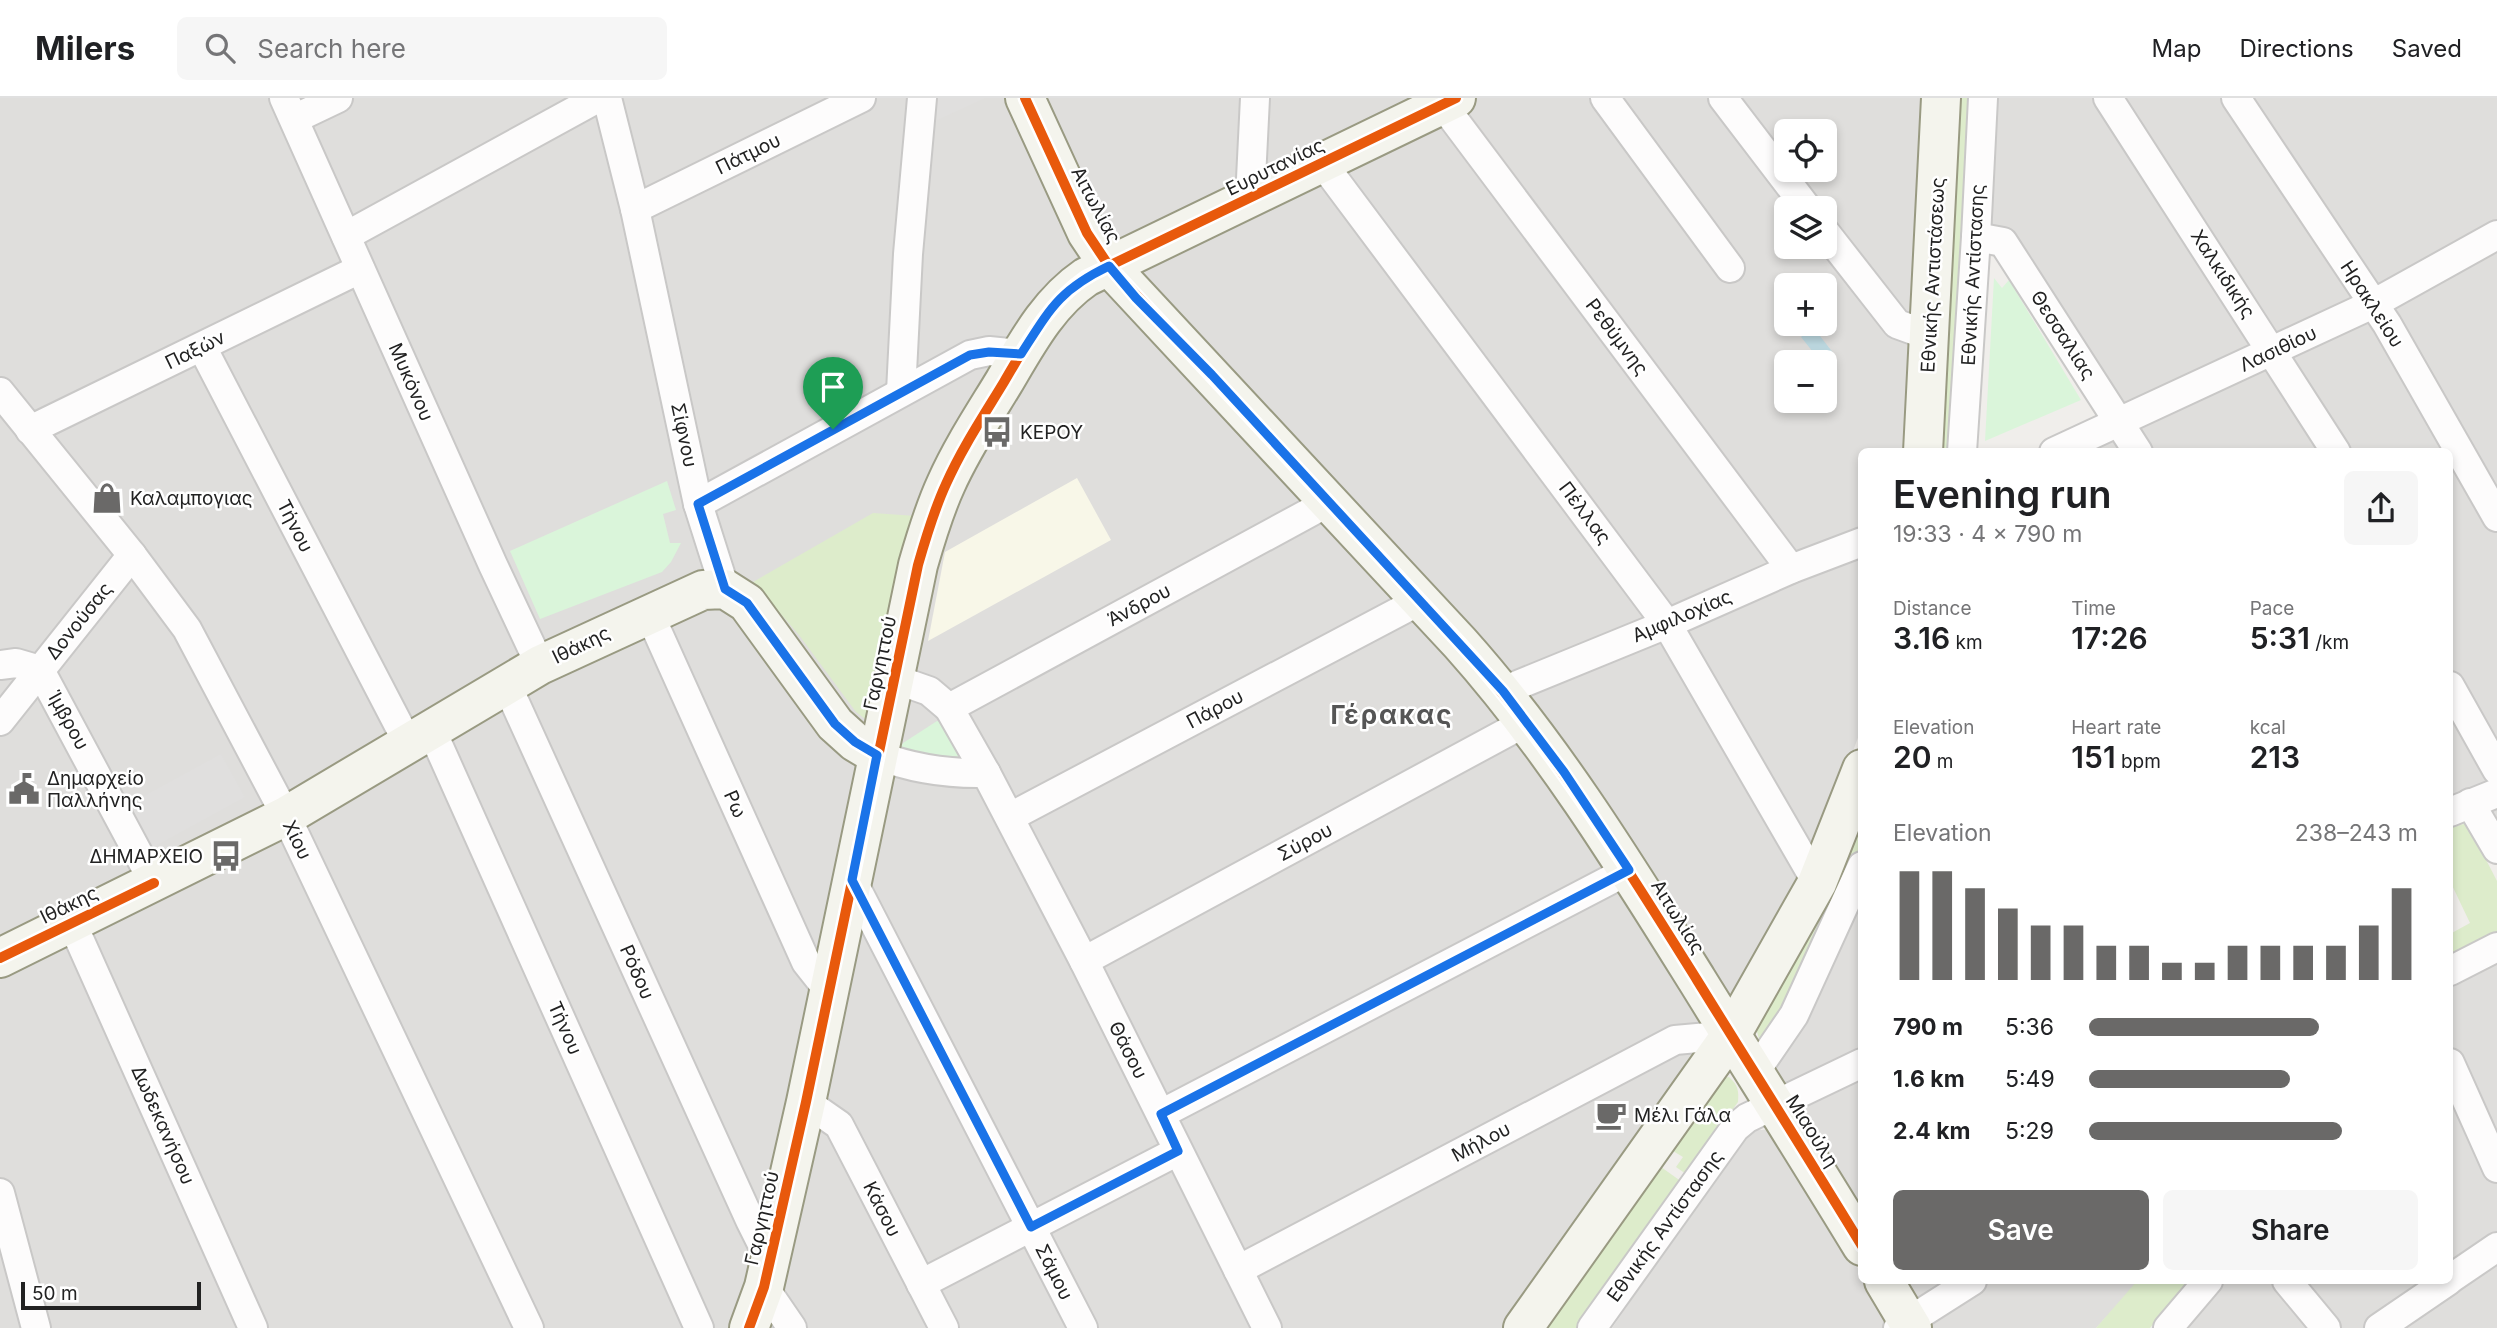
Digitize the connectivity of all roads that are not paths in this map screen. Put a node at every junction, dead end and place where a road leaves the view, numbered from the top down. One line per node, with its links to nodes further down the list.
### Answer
1 (338, 98): 15 (street)
2 (598, 98): 21 (street)
3 (607, 98): 19 (street, Σίφνου)
4 (861, 98): 19 (street, Πάτμου)
5 (922, 98): 33 (street)
6 (1025, 98): 24 (street, Αιτωλίας)
7 (1255, 98): 18 (street)
8 (1605, 98): 25 (street)
9 (1723, 98): 17 (street)
10 (1941, 98): 28 (street, Εθνικής Αντιστάσεως)
11 (1983, 98): 22 (street, Εθνικής Αντίστασης)
12 (2108, 98): 30 (street, Χαλκιδικής)
13 (2236, 98): 27 (street, Ηρακλείου)
14 (1450, 102): 16 (street, Ευρυτανίας); 46 (street, Ρεθύμνης)
15 (289, 108): 21 (street, Μυκόνου)
16 (1322, 164): 18 (street, Ευρυτανίας); 50 (street, Πέλλας)
17 (1798, 196)
18 (1250, 199): 24 (street, Ευρυτανίας)
19 (635, 209): 42 (street, Σίφνου)
20 (2497, 234): 27 (street, Λασιθίου)
21 (346, 236): 26 (street, Μυκόνου)
22 (1976, 237): 34 (street, Θεσσαλίας); 37 (street, Εθνικής Αντίστασης)
23 (1837, 247): 28 (street)
24 (1109, 266): 31 (street, Γαργηττού); 41 (street, Αιτωλίας)
25 (1730, 268)
26 (360, 269): 29 (street, Παξών); 52 (street, Μυκόνου)
27 (2373, 304): 30 (street, Λασιθίου); 43 (street, Ηρακλείου)
28 (1930, 336): 36 (street, Εθνικής Αντιστάσεως)
29 (202, 347): 35 (street, Παξών); 61 (street, Τήνου)
30 (2273, 352): 34 (street, Λασιθίου); 40 (street, Χαλκιδικής)
31 (1021, 354): 33 (street); 55 (street, Γαργηττού)
32 (0, 392): 35 (street, Χίου)
33 (901, 392): 42 (street)
34 (2119, 422): 38 (street, Λασιθίου); 39 (street, Θεσσαλίας)
35 (30, 430): 45 (street, Χίου)
36 (1923, 448)
37 (1962, 448)
38 (2063, 448)
39 (2135, 448)
40 (2333, 448)
41 (1329, 502): 48 (street, Αιτωλίας); 58 (street, Άνδρου)
42 (698, 504): 47 (street, Σίφνου)
43 (2497, 517)
44 (1858, 544): 46 (street, Αμφιλοχίας)
45 (132, 555): 53 (street, Δονούσας); 68 (street, Χίου)
46 (1791, 569): 50 (street, Αμφιλοχίας)
47 (725, 589): 49 (street, Ιθάκης); 62 (street)
48 (1421, 600): 56 (street, Αιτωλίας); 69 (street, Πάρου)
49 (649, 613): 52 (street, Ιθάκης); 80 (street, Ρω)
50 (1667, 624): 56 (street, Αμφιλοχίας); 72 (street, Πέλλας)
51 (0, 665): 53 (street)
52 (540, 665): 54 (street, Ιθάκης)
53 (40, 670): 59 (street, Δονούσας); 74 (street, Ίμβρου)
54 (506, 683): 61 (street, Ιθάκης); 95 (street, Ρόδου)
55 (893, 690): 58 (street, Θάσου); 62 (street, Γαργηττού)
56 (1503, 691): 60 (street, Αιτωλίας)
57 (2453, 691): 63 (street)
58 (949, 708): 64 (street, Θάσου)
59 (0, 721)
60 (1526, 722): 71 (street, Αιτωλίας); 78 (street, Σύρου)
61 (419, 736): 68 (street, Ιθάκης); 108 (street, Τήνου)
62 (877, 755): 64 (street); 73 (street, Γαργηττού)
63 (2497, 769)
64 (986, 773): 69 (street, Θάσου)
65 (2497, 793): 67 (street)
66 (1858, 803): 72 (street)
67 (2460, 807): 70 (street)
68 (286, 816): 74 (street, Ιθάκης); 107 (street, Χίου)
69 (1010, 817): 78 (street, Θάσου)
70 (2497, 849)
71 (1629, 870): 81 (street, Αιτωλίας); 87 (street)
72 (1849, 879): 81 (street); 84 (street)
73 (852, 880): 80 (street, Γαργηττού); 91 (street, Σάμου)
74 (154, 883): 75 (street, Ιθάκης)
75 (72, 923): 77 (street, Ιθάκης); 106 (street, Δωδεκανήσου)
76 (2497, 947): 79 (street)
77 (0, 958)
78 (1084, 961): 87 (street, Θάσου)
79 (2453, 969)
80 (829, 991): 85 (street, Γαργηττού)
81 (1731, 1035): 84 (street, Μιαούλη); 94 (street, Μήλου); 114 (street)
82 (1858, 1065): 86 (street, Εθνικής Αντίστασης)
83 (2453, 1070): 89 (street)
84 (1755, 1072): 86 (street, Μιαούλη)
85 (806, 1102): 95 (street, Γαργηττού); 97 (street, Κάσου)
86 (1775, 1104): 92 (street, Μιαούλη); 103 (street, Εθνικής Αντίστασης)
87 (1161, 1114): 88 (street, Θάσου)
88 (1178, 1151): 91 (street); 94 (street, Θάσου)
89 (2497, 1168)
90 (0, 1193): 105 (street)
91 (1031, 1227): 97 (street); 112 (street, Σάμου)
92 (1858, 1239)
93 (2497, 1247): 96 (street)
94 (1238, 1270): 113 (street, Θάσου)
95 (767, 1274): 109 (street, Γαργηττού); 110 (street, Ρόδου)
96 (2453, 1277)
97 (921, 1284): 111 (street, Κάσου)
98 (1885, 1284): 104 (street)
99 (1968, 1284): 104 (street)
100 (2205, 1284): 115 (street)
101 (2289, 1284): 116 (street)
102 (2443, 1284): 117 (street)
103 (1596, 1326)
104 (1906, 1326)
105 (36, 1328)
106 (253, 1328)
107 (529, 1328)
108 (699, 1328)
109 (749, 1328)
110 (792, 1328)
111 (944, 1328)
112 (1083, 1328)
113 (1267, 1328)
114 (1523, 1328)
115 (2168, 1328)
116 (2326, 1328)
117 (2379, 1328)

